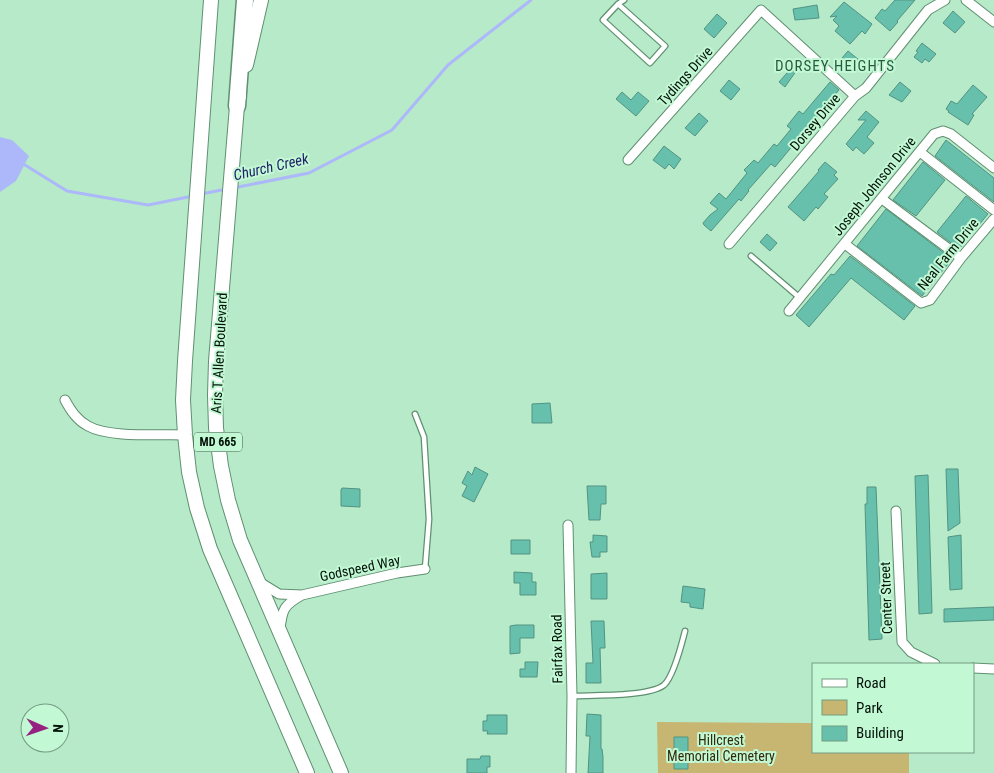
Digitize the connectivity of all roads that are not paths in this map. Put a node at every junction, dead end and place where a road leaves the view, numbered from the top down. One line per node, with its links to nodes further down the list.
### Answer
1 (211, 0): 25 (main road, MD 665)
2 (244, 0): 10 (highway, Aris T Allen Boulevard / MD 665)
3 (262, 0): 10 (main road)
4 (624, 0): 7 (lane)
5 (945, 0): 9 (street, Dorsey Drive)
6 (966, 0): 8 (street)
7 (618, 4): 7 (lane)
8 (994, 22)
9 (855, 96): 12 (street, Tydings Drive); 17 (street, Dorsey Drive)
10 (237, 111): 29 (main road, Aris T Allen Boulevard / MD 665)
11 (920, 152): 13 (street, Joseph Johnson Drive); 14 (street, Joseph Johnson Drive); 15 (street)
12 (628, 160)
13 (994, 168)
14 (882, 199): 18 (street, Joseph Johnson Drive); 20 (street)
15 (994, 210)
16 (994, 219): 20 (street, Neal Farm Drive)
17 (729, 244)
18 (845, 244): 20 (street, Neal Farm Drive); 21 (street, Joseph Johnson Drive)
19 (751, 256): 21 (lane)
20 (962, 258)
21 (800, 298): 22 (street, Joseph Johnson Drive)
22 (789, 311)
23 (65, 400): 25 (street)
24 (415, 414): 28 (lane)
25 (184, 435): 37 (main road, MD 665)
26 (896, 511): 33 (street, Center Street)
27 (568, 525): 36 (street, Fairfax Road)
28 (425, 569): 30 (street, Godspeed Way)
29 (258, 581): 30 (street, Godspeed Way); 32 (main road, Aris T Allen Boulevard / MD 665)
30 (302, 595): 32 (street, Godspeed Way)
31 (685, 631): 36 (lane)
32 (280, 634): 38 (main road, Aris T Allen Boulevard / MD 665)
33 (933, 663)
34 (974, 668): 35 (street)
35 (994, 669)
36 (572, 696): 39 (street, Fairfax Road)
37 (307, 773)
38 (341, 773)
39 (571, 773)

